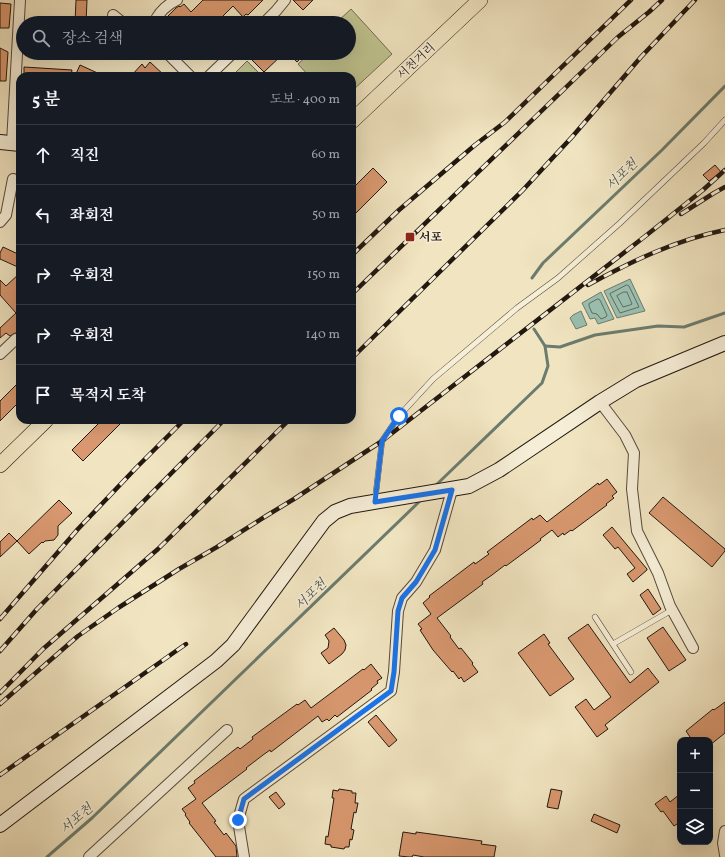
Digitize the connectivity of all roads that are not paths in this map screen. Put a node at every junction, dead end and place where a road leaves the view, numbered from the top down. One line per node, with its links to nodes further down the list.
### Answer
1 (20, 0): 5 (street)
2 (177, 0): 6 (street)
3 (285, 0): 7 (street)
4 (480, 0): 13 (main road, 서천거리)
5 (19, 16)
6 (157, 16)
7 (272, 16)
8 (16, 60): 15 (street)
9 (174, 60): 11 (street)
10 (226, 60): 12 (street)
11 (186, 72)
12 (213, 72)
13 (356, 117)
14 (725, 120): 25 (lane)
15 (11, 143)
16 (13, 179): 17 (street)
17 (0, 222)
18 (16, 339): 20 (street)
19 (725, 343): 21 (street)
20 (0, 354)
21 (600, 402): 24 (street); 26 (street)
22 (42, 424): 23 (main road)
23 (0, 465)
24 (447, 491): 25 (street); 36 (street)
25 (375, 502): 32 (street)
26 (672, 610): 28 (lane); 29 (street)
27 (595, 617): 28 (lane)
28 (613, 644): 30 (lane)
29 (693, 648)
30 (631, 672)
31 (227, 730): 35 (street)
32 (0, 825)
33 (725, 830): 34 (street)
34 (725, 855)
35 (89, 857)
36 (244, 857)

